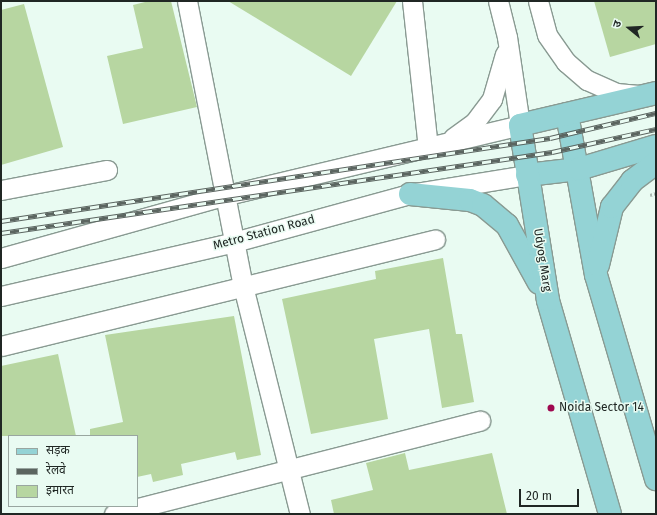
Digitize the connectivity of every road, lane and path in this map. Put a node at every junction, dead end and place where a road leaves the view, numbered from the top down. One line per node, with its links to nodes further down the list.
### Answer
1 (187, 1): 17 (street)
2 (412, 1): 9 (street)
3 (498, 1): 5 (street, Udyog Marg)
4 (538, 1): 6 (street)
5 (507, 37): 8 (street, Udyog Marg); 9 (street)
6 (651, 94): 7 (main road)
7 (567, 114): 8 (main road); 12 (main road)
8 (520, 125): 9 (street); 14 (main road, Udyog Marg)
9 (436, 146): 17 (street)
10 (656, 146): 12 (main road)
11 (656, 163): 21 (main road)
12 (579, 169): 14 (main road); 21 (main road)
13 (107, 170): 15 (street)
14 (527, 175): 16 (street, Metro Station Road); 24 (main road, Udyog Marg)
15 (1, 190)
16 (410, 194): 19 (street, Metro Station Road); 24 (main road)
17 (223, 196): 19 (street); 20 (street)
18 (435, 239): 22 (street)
19 (234, 242): 22 (street); 23 (street, Metro Station Road)
20 (1, 258)
21 (596, 275): 28 (main road)
22 (243, 286): 25 (street); 27 (street)
23 (1, 296)
24 (548, 300): 31 (main road, Udyog Marg)
25 (1, 346)
26 (480, 421): 27 (street)
27 (289, 469): 29 (street); 30 (street)
28 (656, 479)
29 (117, 514)
30 (300, 514)
31 (610, 514)

